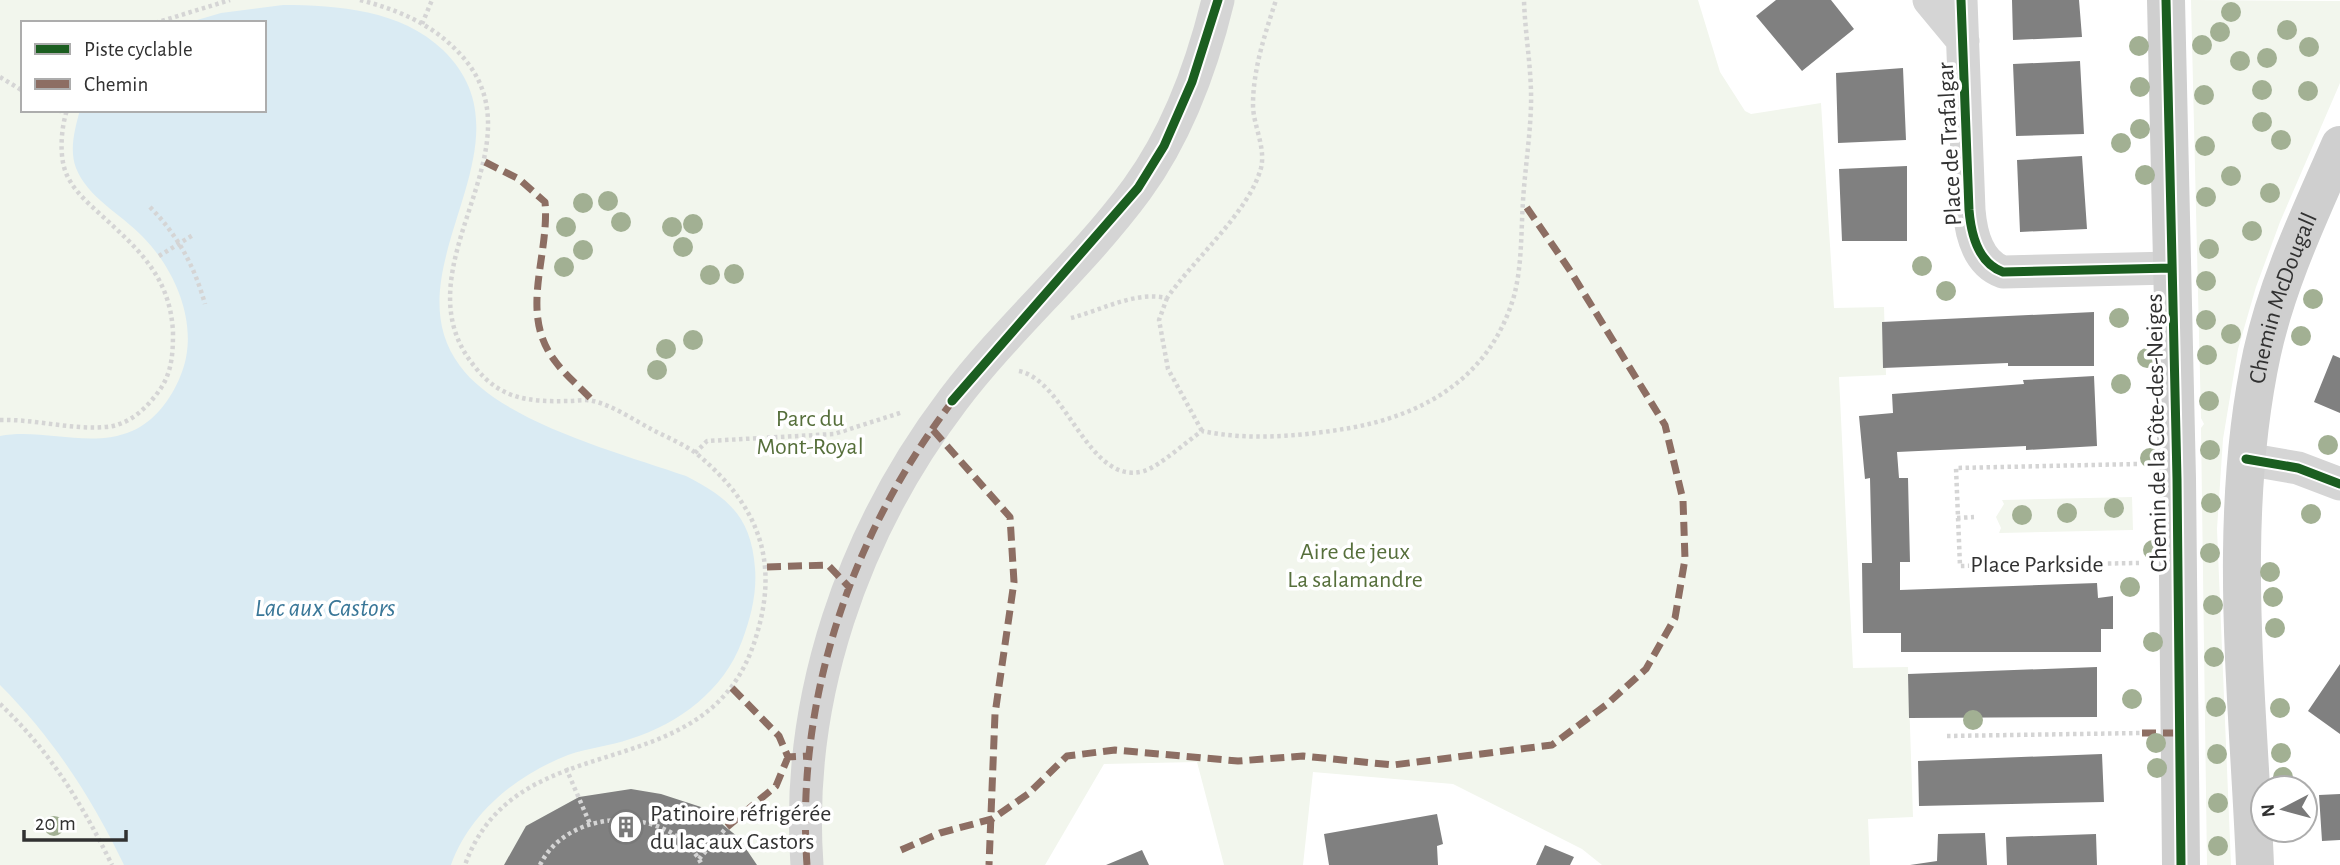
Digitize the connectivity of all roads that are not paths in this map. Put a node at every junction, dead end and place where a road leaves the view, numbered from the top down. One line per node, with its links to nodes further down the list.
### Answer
1 (1218, 0): 10 (street)
2 (1929, 0): 5 (street)
3 (1961, 0): 5 (street, Place de Trafalgar)
4 (2166, 0): 7 (main road, Chemin de la Côte-des-Neiges)
5 (1963, 41): 7 (street, Place de Trafalgar)
6 (2340, 145): 8 (main road, Chemin McDougall)
7 (2172, 268): 11 (main road, Chemin de la Côte-des-Neiges)
8 (2246, 459): 9 (street); 12 (main road)
9 (2340, 484)
10 (807, 865)
11 (2181, 865)
12 (2255, 865)

